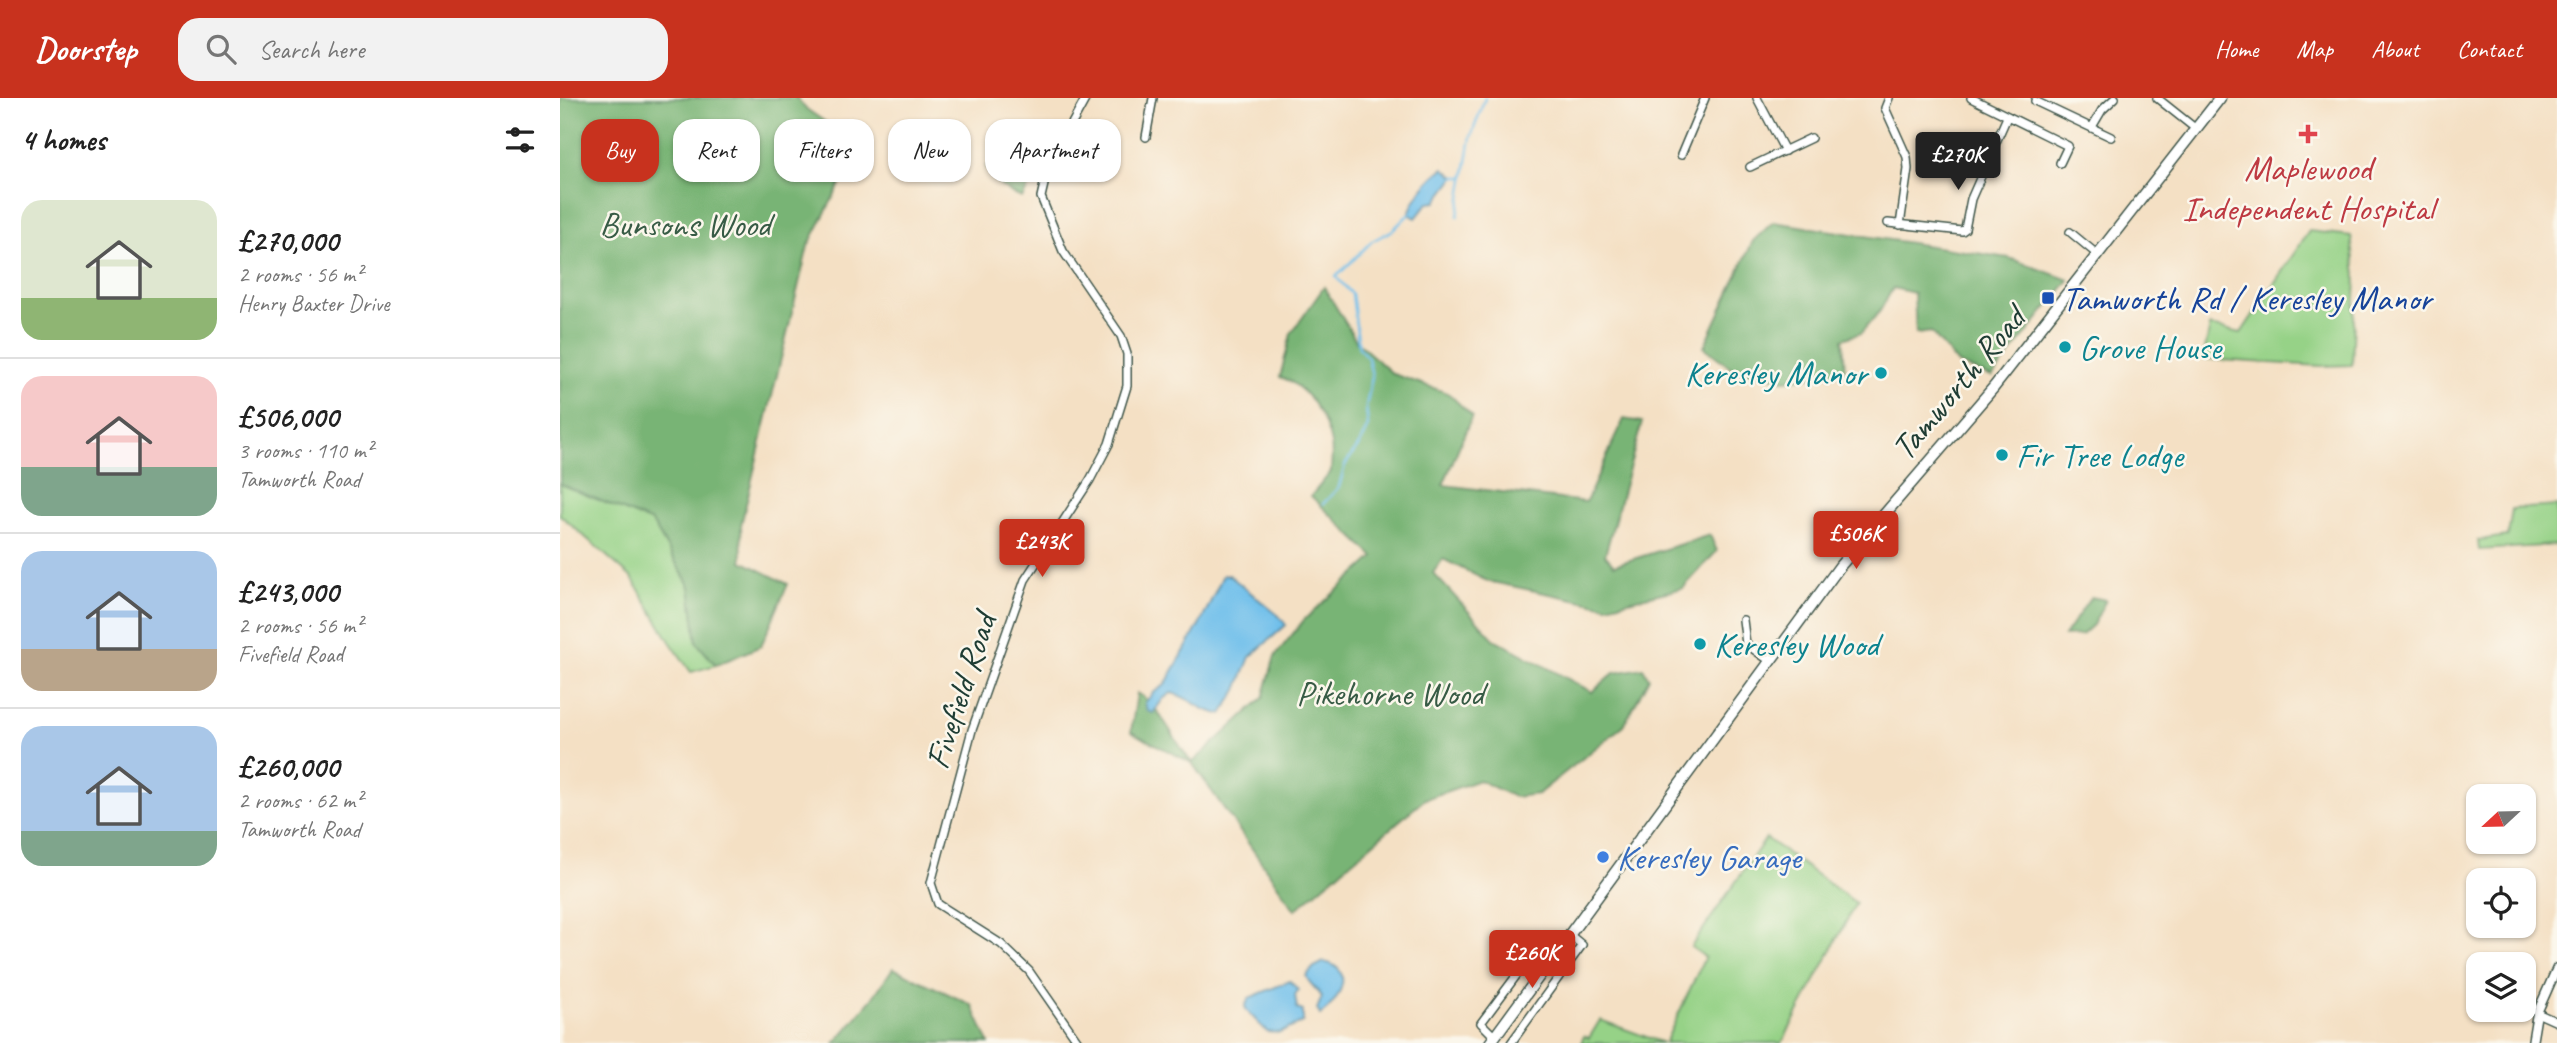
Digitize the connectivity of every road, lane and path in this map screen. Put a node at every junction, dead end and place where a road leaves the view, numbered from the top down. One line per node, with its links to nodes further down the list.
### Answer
1 (1086, 98): 33 (street, Fivefield Road)
2 (1153, 98): 14 (street)
3 (1704, 98): 18 (street)
4 (1757, 98): 17 (street)
5 (1889, 98): 22 (street)
6 (1971, 98): 11 (street)
7 (2115, 98): 12 (street)
8 (2157, 98): 13 (street)
9 (2220, 98): 13 (main road, Tamworth Road)
10 (2035, 101): 12 (street)
11 (2007, 117): 19 (street); 22 (street)
12 (2092, 127): 15 (street)
13 (2196, 129): 24 (main road, Tamworth Road)
14 (1146, 137)
15 (2111, 137)
16 (1811, 138): 17 (street)
17 (1785, 150): 20 (street)
18 (1681, 155)
19 (2060, 163)
20 (1750, 167)
21 (1888, 223): 22 (street)
22 (1900, 225)
23 (2070, 232): 24 (street)
24 (2098, 255): 26 (main road, Tamworth Road)
25 (1743, 620): 26 (street)
26 (1770, 661): 27 (main road, Tamworth Road)
27 (1570, 935): 29 (main road, Tamworth Road); 34 (street)
28 (2557, 968): 30 (street)
29 (1536, 980): 32 (main road, Tamworth Road); 32 (street)
30 (2537, 1013): 31 (street); 35 (street)
31 (2557, 1022)
32 (1493, 1040)
33 (1079, 1043)
34 (1511, 1043)
35 (2532, 1043)

